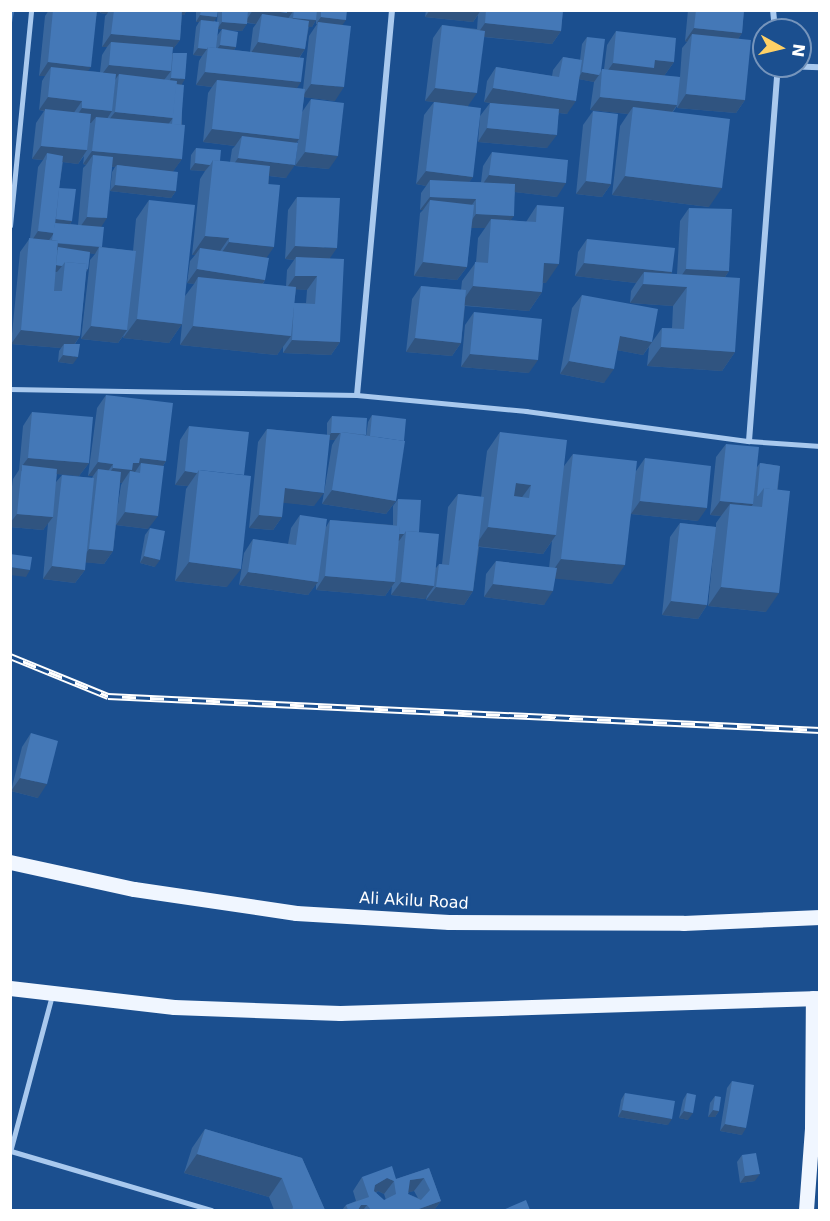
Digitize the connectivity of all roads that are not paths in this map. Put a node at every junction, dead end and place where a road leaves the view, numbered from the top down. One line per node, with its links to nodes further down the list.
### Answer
1 (30, 10): 4 (lane)
2 (392, 10): 6 (street)
3 (777, 78): 7 (street)
4 (10, 226)
5 (10, 389): 6 (lane)
6 (357, 395): 7 (lane)
7 (749, 441): 8 (lane)
8 (819, 446)
9 (10, 862): 10 (main road, Ali Akilu Road)
10 (819, 917)
11 (10, 988): 12 (main road)
12 (52, 995): 13 (main road); 14 (lane)
13 (816, 998): 16 (main road)
14 (11, 1151): 15 (lane)
15 (211, 1210)
16 (806, 1210)

